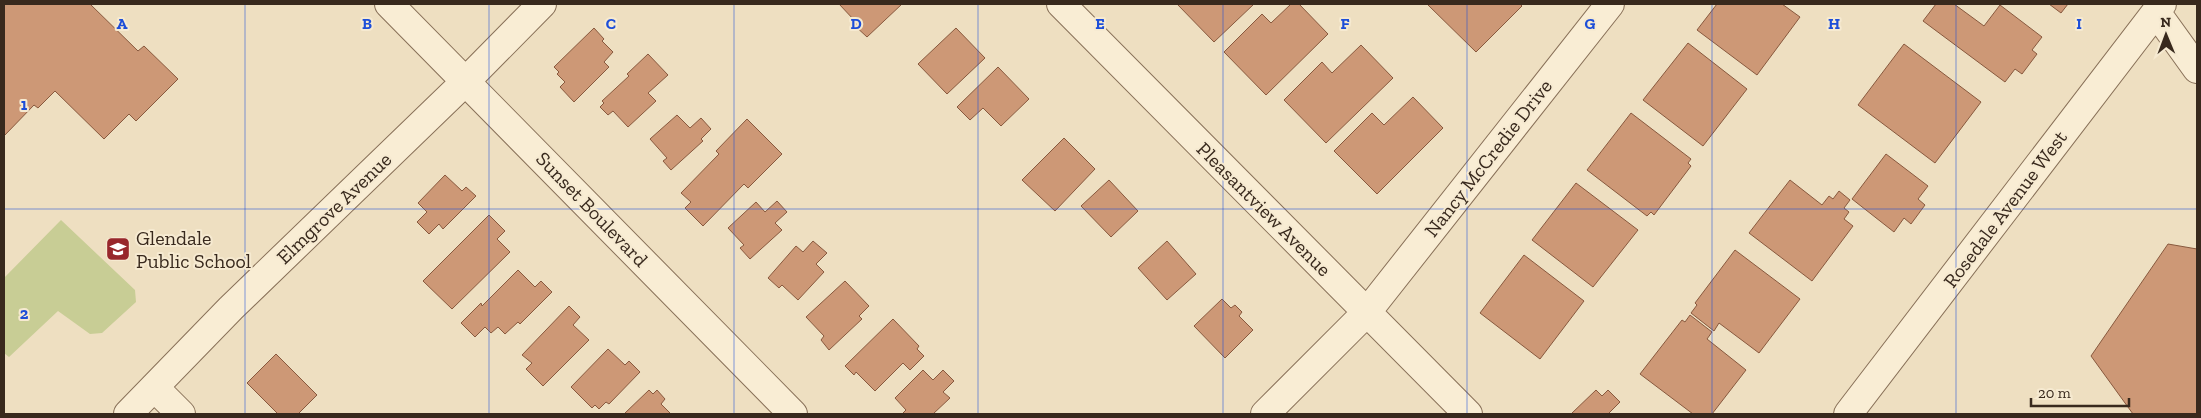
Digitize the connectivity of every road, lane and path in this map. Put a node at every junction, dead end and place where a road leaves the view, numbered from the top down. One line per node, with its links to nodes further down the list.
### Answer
1 (389, 4): 7 (street, Sunset Boulevard)
2 (542, 4): 7 (street, Elmgrove Avenue)
3 (1061, 4): 8 (street, Pleasantview Avenue)
4 (1610, 4): 8 (street, Nancy McCredie Drive)
5 (2159, 8): 6 (street); 15 (street, Rosedale Avenue West)
6 (2197, 69)
7 (466, 81): 9 (street, Elmgrove Avenue); 12 (street, Sunset Boulevard)
8 (1367, 312): 13 (street, Nancy McCredie Drive); 14 (street, Pleasantview Avenue)
9 (155, 388): 10 (street, Elmgrove Avenue); 11 (street)
10 (128, 414)
11 (181, 414)
12 (793, 414)
13 (1264, 414)
14 (1468, 414)
15 (1848, 414)

